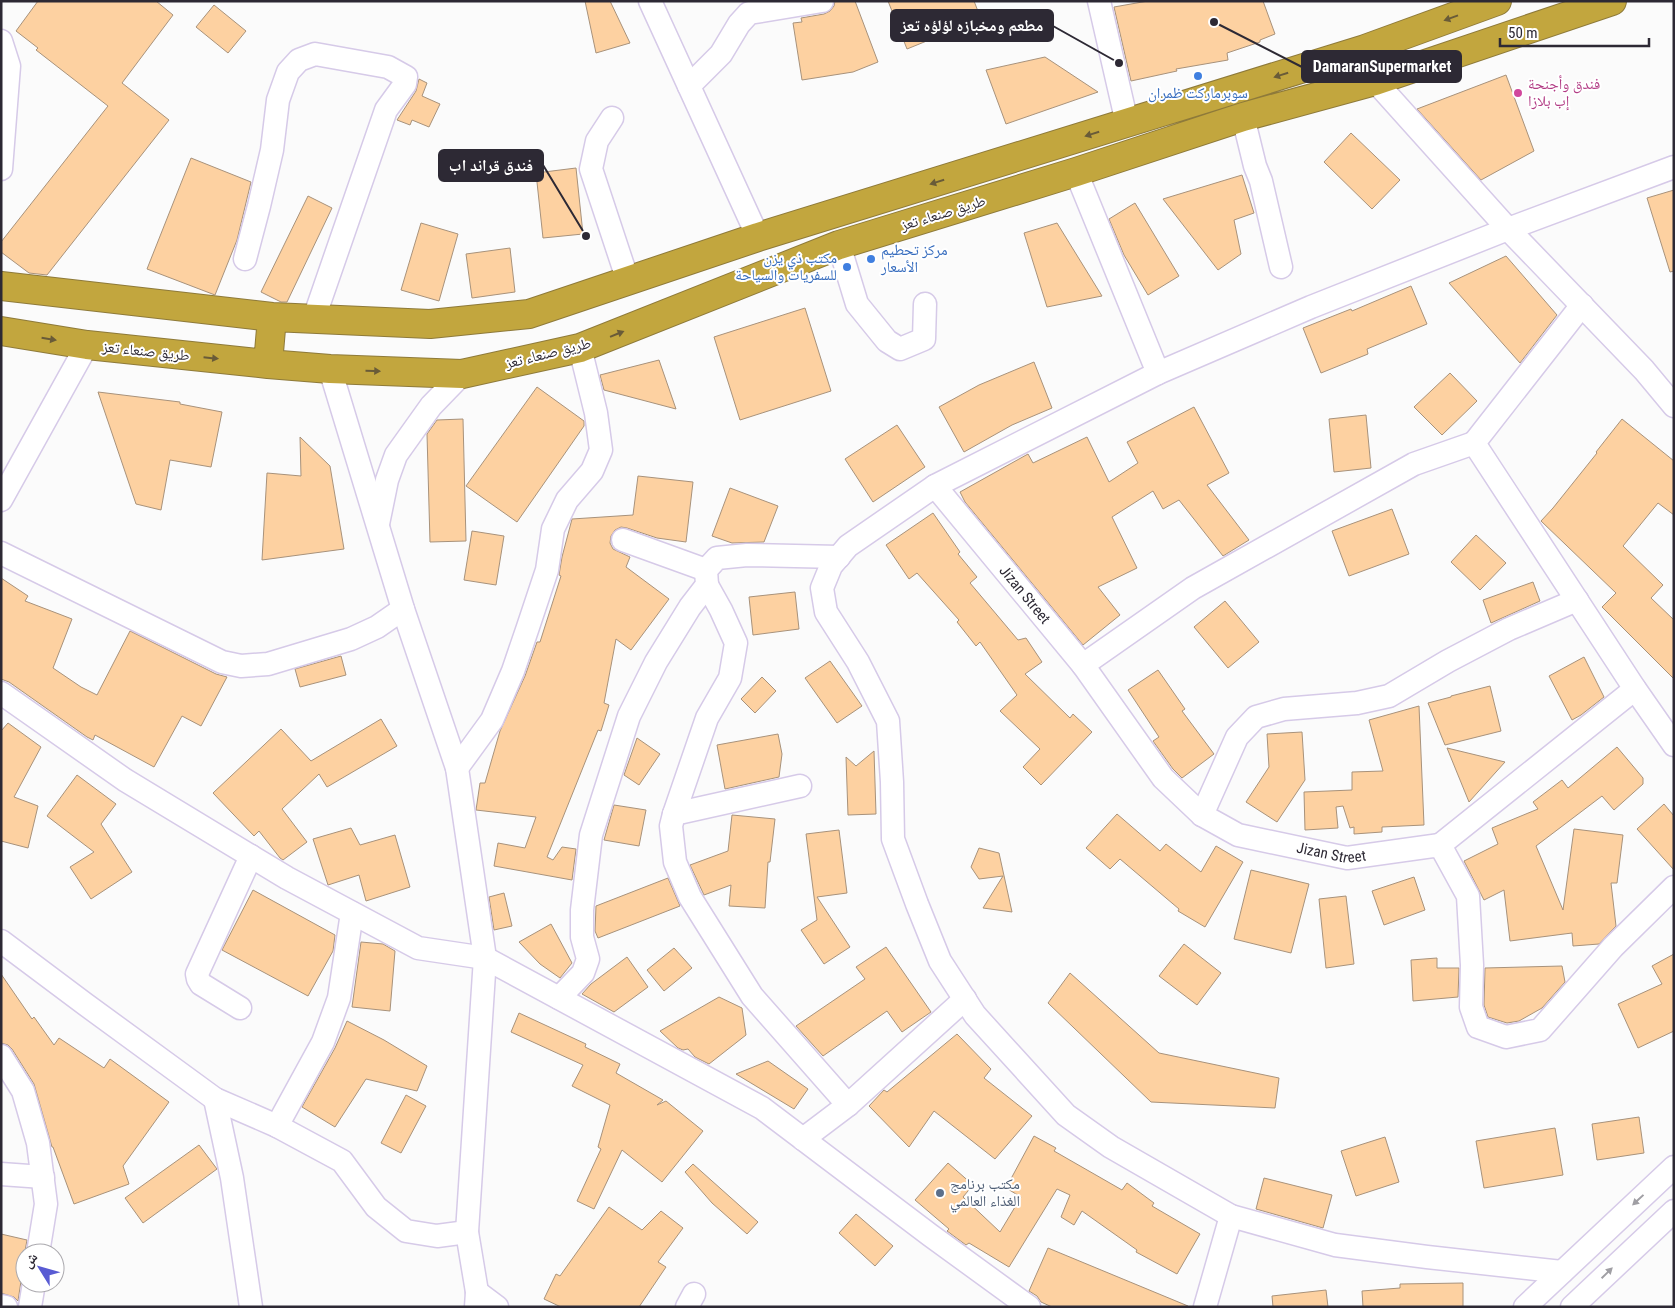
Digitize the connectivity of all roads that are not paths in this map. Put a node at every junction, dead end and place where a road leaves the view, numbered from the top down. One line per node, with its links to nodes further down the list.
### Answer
1 (650, 1): 8 (street)
2 (822, 1): 8 (street)
3 (1099, 1): 11 (street)
4 (1497, 1): 11 (highway, طريق صنعاء تعز, one-way to 11)
5 (1612, 1): 7 (highway, طريق صنعاء تعز)
6 (1, 41): 13 (street)
7 (1375, 81): 9 (highway, طريق صنعاء تعز); 15 (street)
8 (689, 86): 16 (street)
9 (1243, 117): 14 (highway, طريق صنعاء تعز); 19 (street)
10 (612, 118): 20 (street)
11 (1127, 123): 16 (highway, طريق صنعاء تعز, one-way to 16)
12 (1674, 167): 15 (street)
13 (1, 169)
14 (1076, 172): 17 (highway, طريق صنعاء تعز); 31 (street)
15 (1508, 229): 23 (street); 31 (street)
16 (758, 237): 20 (highway, طريق صنعاء تعز)
17 (839, 246): 22 (street); 28 (highway, طريق صنعاء تعز, one-way to 17)
18 (244, 259): 25 (street)
19 (1280, 267)
20 (628, 281): 25 (highway, طريق صنعاء تعز)
21 (1, 286): 24 (highway, طريق صنعاء تعز)
22 (925, 304)
23 (1582, 305): 33 (street); 34 (street)
24 (272, 317): 25 (highway, طريق صنعاء تعز); 29 (highway)
25 (314, 318)
26 (1, 331): 27 (highway, طريق صنعاء تعز, one-way to 27)
27 (87, 345): 29 (highway, طريق صنعاء تعز, one-way to 29); 36 (street)
28 (580, 348): 32 (highway, طريق صنعاء تعز); 48 (street)
29 (268, 364): 30 (highway, طريق صنعاء تعز)
30 (330, 369): 32 (highway, طريق صنعاء تعز, one-way to 32); 37 (street)
31 (1158, 373): 35 (street)
32 (462, 374): 37 (street)
33 (1674, 406)
34 (1474, 443): 42 (street); 44 (street)
35 (935, 486): 40 (street); 44 (street, Jizan Street)
36 (1, 500)
37 (377, 526): 43 (street)
38 (623, 540): 41 (street)
39 (1, 553): 43 (street)
40 (839, 557): 41 (street); 59 (street)
41 (707, 577): 50 (street); 58 (street)
42 (1577, 600): 45 (street); 51 (street)
43 (403, 608): 48 (street)
44 (1083, 665): 51 (street, Jizan Street)
45 (1635, 689): 47 (street); 52 (street)
46 (1, 693): 53 (street)
47 (1674, 745)
48 (457, 768): 57 (street)
49 (800, 786): 50 (street)
50 (674, 814): 63 (street)
51 (1202, 815): 52 (street, Jizan Street)
52 (1440, 846): 54 (street)
53 (251, 856): 55 (street); 60 (street)
54 (1674, 886)
55 (352, 913): 57 (street); 64 (street)
56 (1, 941): 62 (street)
57 (485, 958): 58 (street); 71 (street)
58 (559, 998): 65 (street)
59 (965, 999): 63 (street); 70 (street)
60 (240, 1008)
61 (1, 1056): 68 (street)
62 (215, 1099): 64 (street); 79 (street)
63 (848, 1105): 65 (street)
64 (277, 1126): 71 (street)
65 (803, 1139): 81 (street)
66 (1674, 1168): 73 (street, one-way to 73)
67 (1, 1174): 68 (street)
68 (43, 1177): 72 (street)
69 (1674, 1211): 84 (street, one-way to 69)
70 (1231, 1216): 73 (street); 82 (street)
71 (467, 1232): 75 (street)
72 (40, 1243)
73 (1562, 1272): 83 (street)
74 (32, 1293): 78 (street)
75 (476, 1299): 80 (street)
76 (1, 1306): 77 (street)
77 (6, 1307)
78 (30, 1307)
79 (251, 1307)
80 (497, 1307)
81 (1029, 1307)
82 (1205, 1307)
83 (1525, 1307)
84 (1572, 1307)

